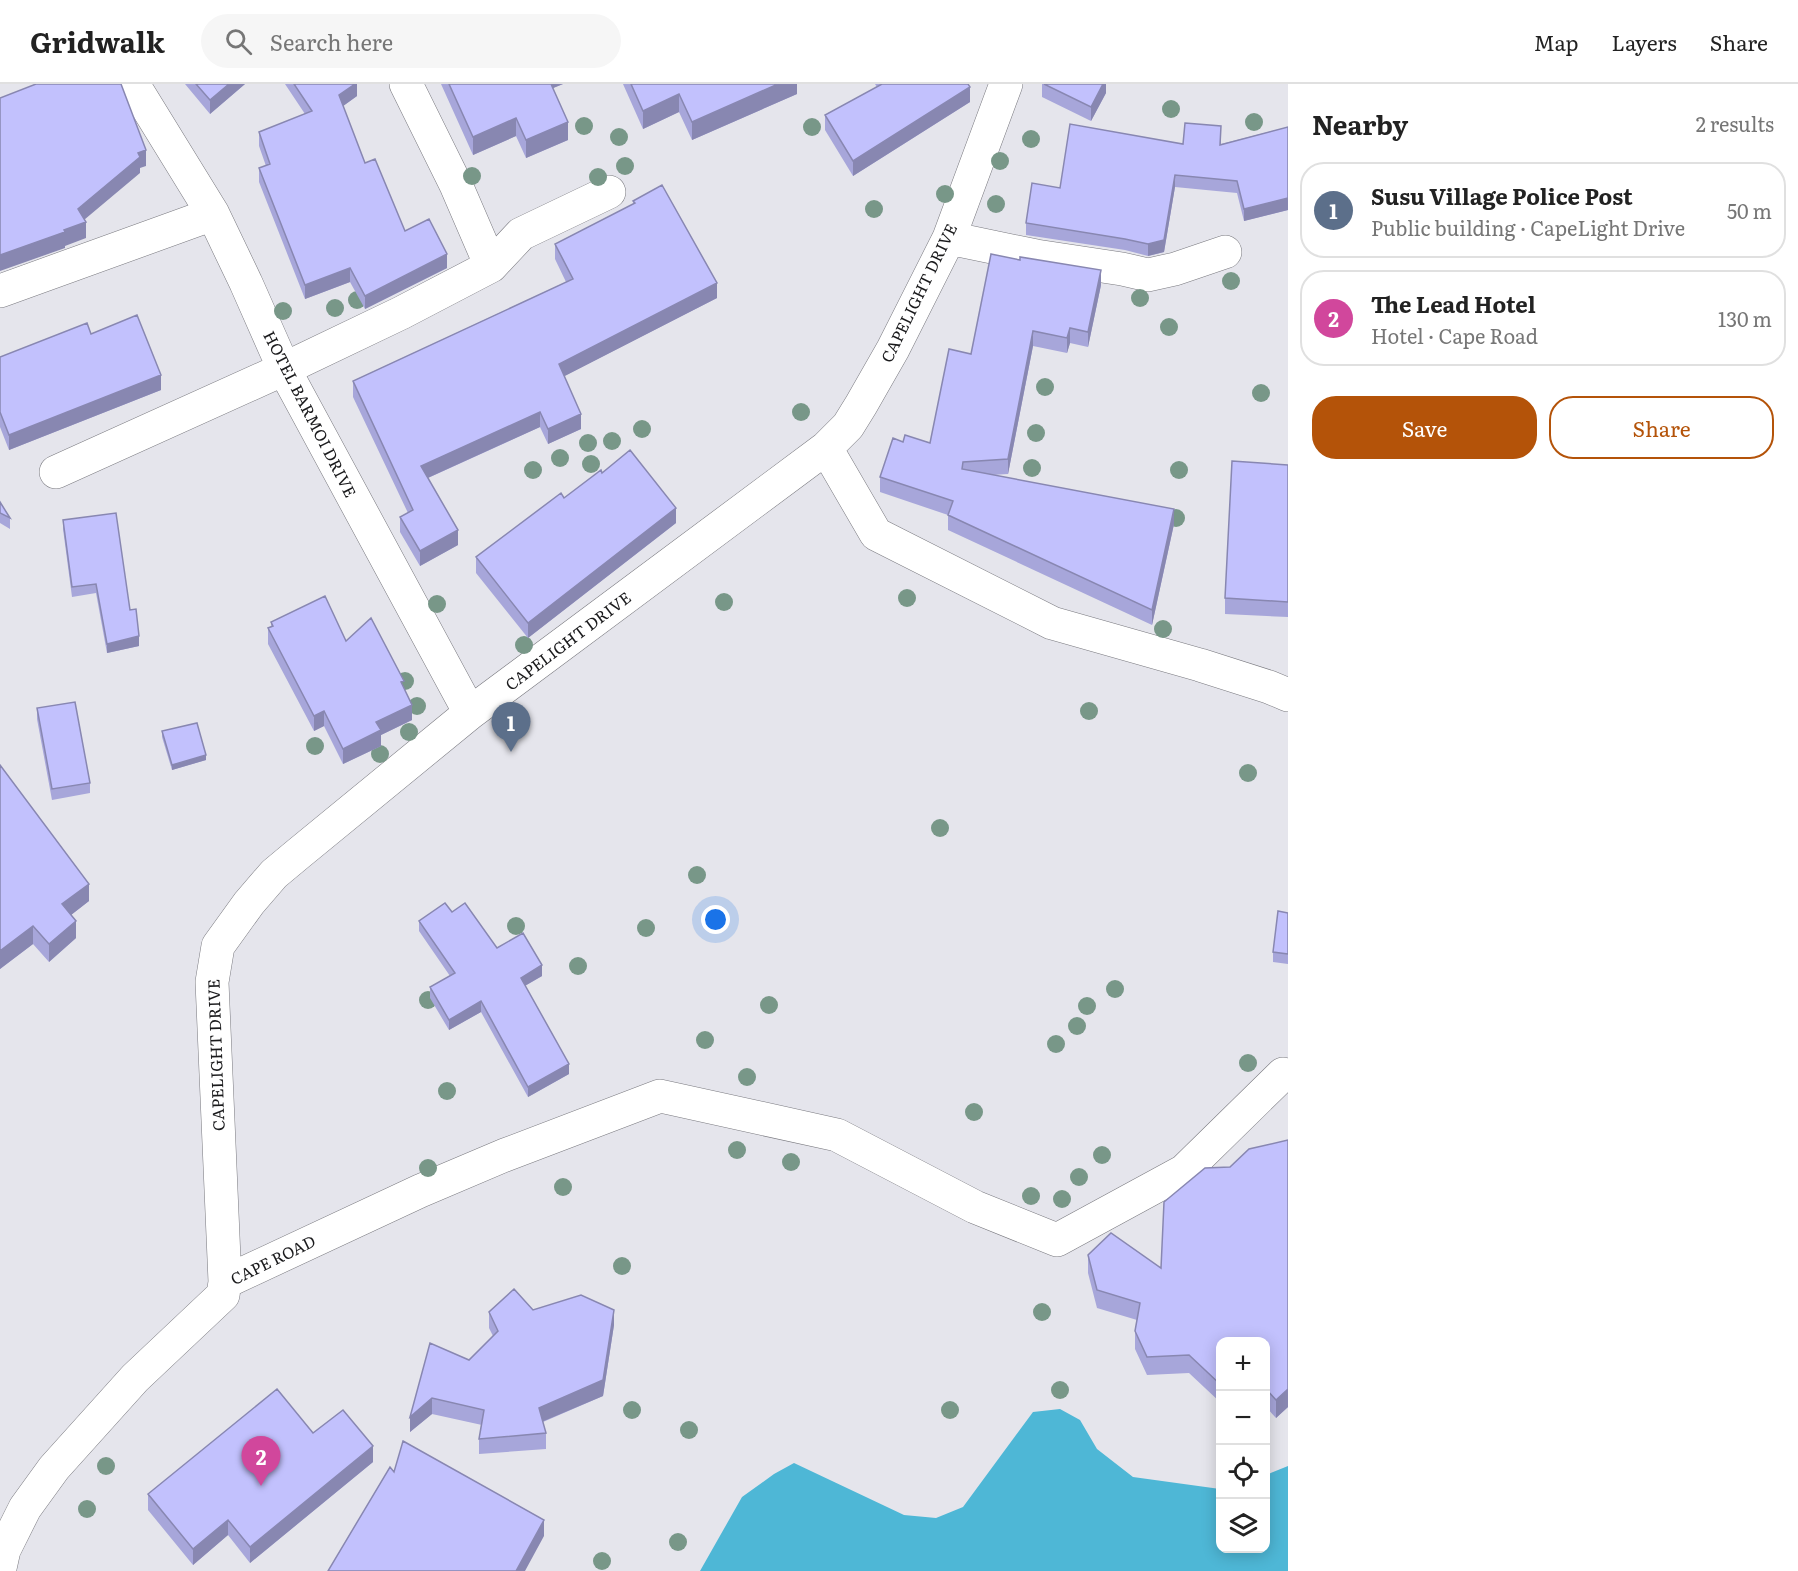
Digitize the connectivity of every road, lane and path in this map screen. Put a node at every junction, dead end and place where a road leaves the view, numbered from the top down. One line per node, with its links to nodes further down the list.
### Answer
1 (133, 84): 5 (street, HOTEL BARMOI DRIVE)
2 (406, 84): 8 (street)
3 (1006, 84): 6 (street, CAPELIGHT DRIVE)
4 (609, 192): 8 (street)
5 (213, 214): 9 (street); 10 (street, HOTEL BARMOI DRIVE)
6 (949, 238): 7 (street); 11 (street, CAPELIGHT DRIVE)
7 (1225, 252)
8 (491, 266): 10 (street)
9 (0, 291)
10 (284, 369): 12 (street); 14 (street, HOTEL BARMOI DRIVE)
11 (826, 448): 13 (street); 14 (street, CAPELIGHT DRIVE)
12 (56, 472)
13 (1288, 695)
14 (470, 714): 16 (street, CAPELIGHT DRIVE)
15 (1282, 1074): 16 (street, CAPE ROAD)
16 (225, 1282): 17 (street, CAPE ROAD)
17 (0, 1568)

